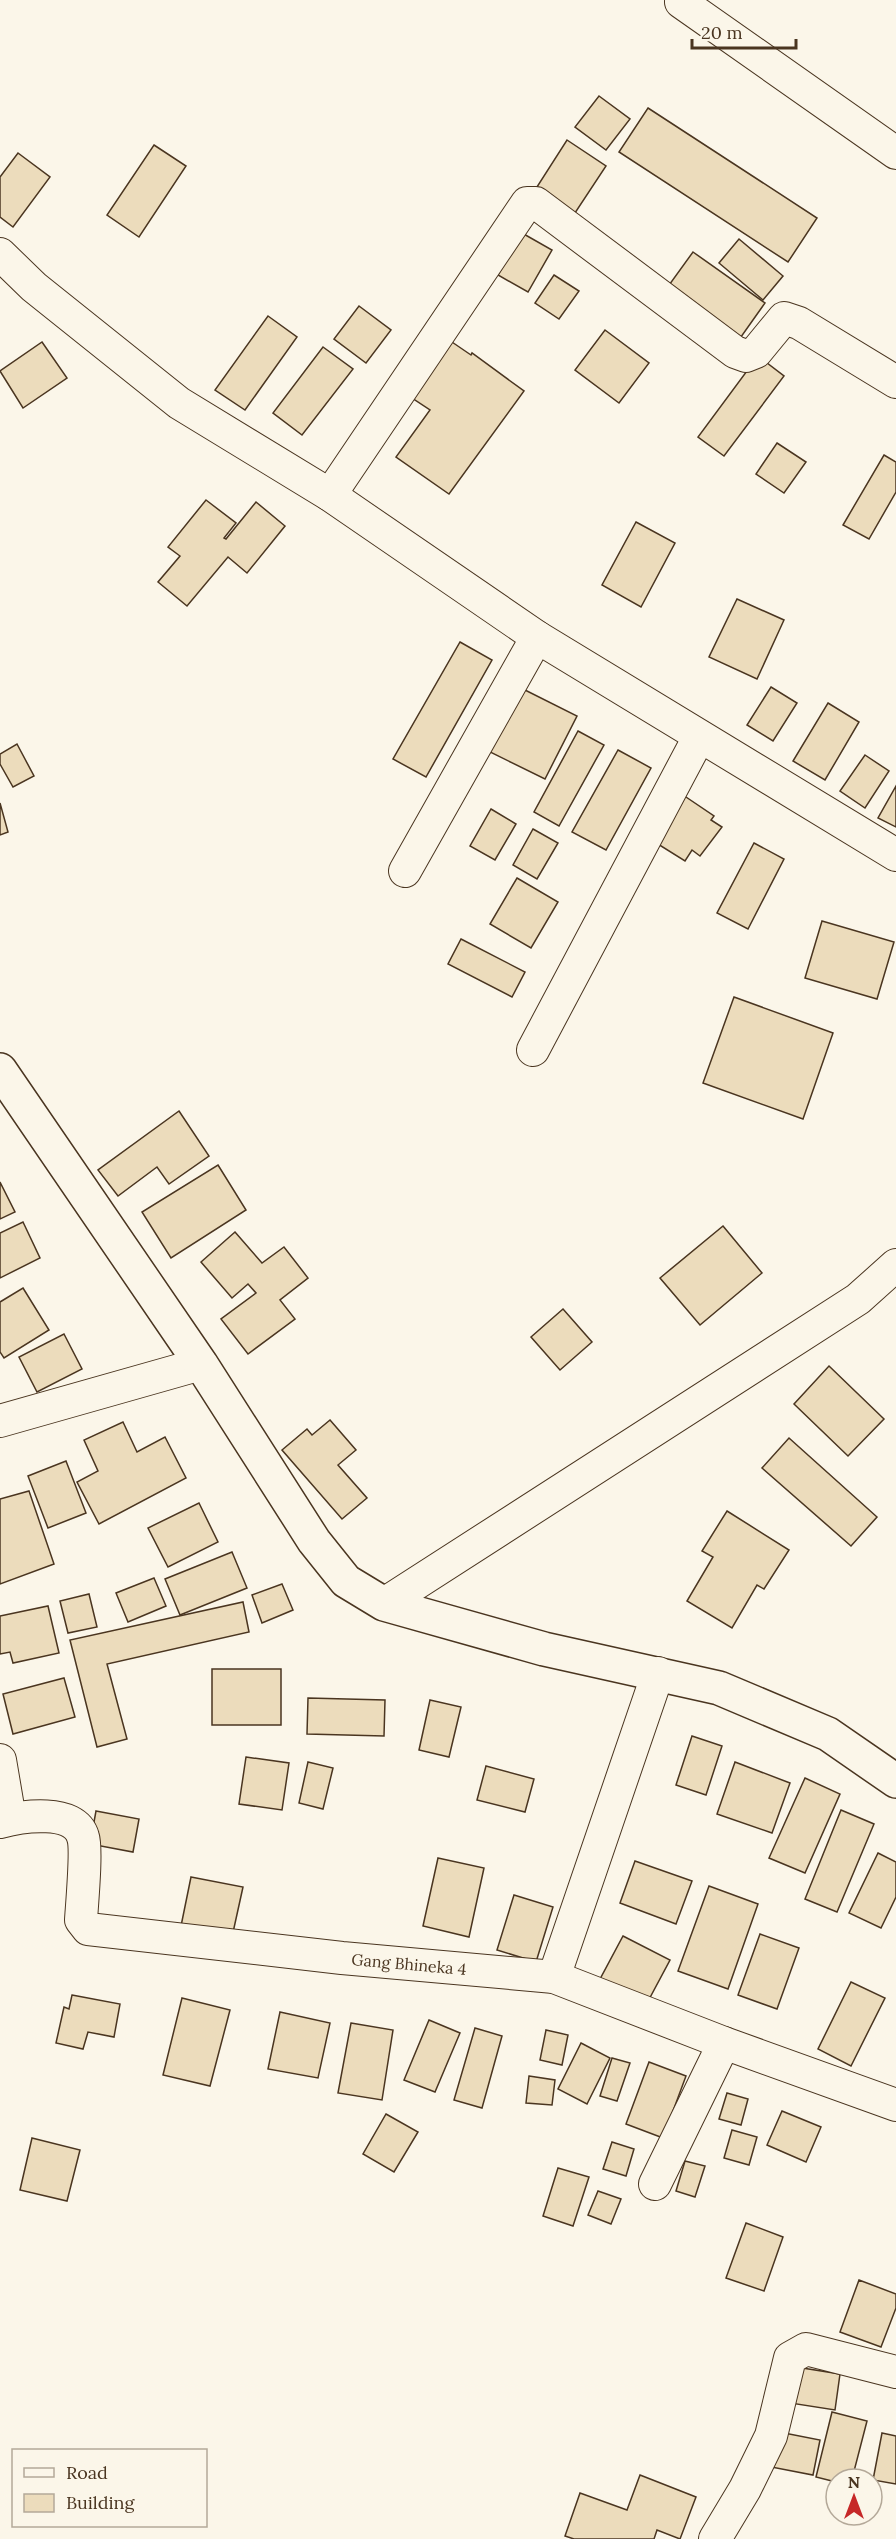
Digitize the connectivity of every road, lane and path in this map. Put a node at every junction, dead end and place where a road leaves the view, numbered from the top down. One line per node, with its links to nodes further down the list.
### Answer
1 (681, 2): 2 (street)
2 (896, 153)
3 (0, 254): 5 (street)
4 (896, 382): 5 (street)
5 (330, 495): 6 (street)
6 (537, 637): 7 (street); 9 (street)
7 (699, 737): 8 (street); 10 (street)
8 (896, 855)
9 (405, 871)
10 (533, 1050)
11 (0, 1070): 13 (street)
12 (896, 1265): 15 (street)
13 (201, 1364): 14 (street); 15 (street)
14 (0, 1421)
15 (384, 1604): 16 (street)
16 (658, 1673): 18 (street); 20 (street)
17 (0, 1760): 19 (street)
18 (896, 1781)
19 (5, 1820): 20 (street, Gang Bhineka 4)
20 (554, 1977): 21 (street, Gang Bhineka 4)
21 (724, 2043): 22 (street, Gang Bhineka 4); 23 (street)
22 (896, 2105)
23 (655, 2184)
24 (896, 2372): 25 (street)
25 (715, 2539)

